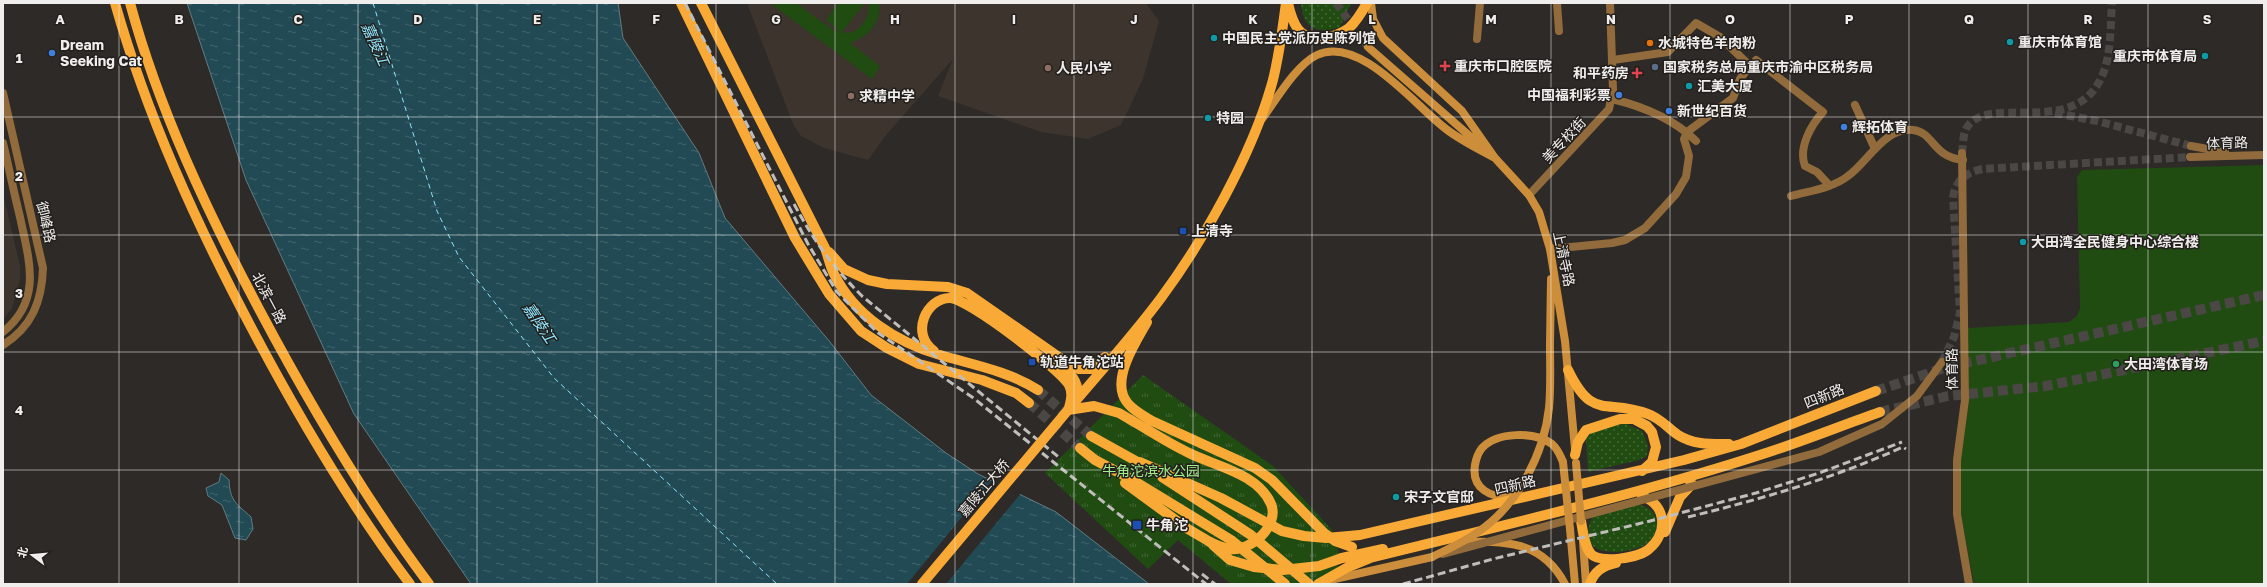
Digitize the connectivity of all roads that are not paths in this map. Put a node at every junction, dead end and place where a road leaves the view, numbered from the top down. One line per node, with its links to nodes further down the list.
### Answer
1 (115, 3): 20 (main road, 北滨一路)
2 (130, 3): 19 (main road, 北滨一路)
3 (681, 3): 47 (main road)
4 (701, 3): 34 (main road)
5 (1287, 3): 6 (main road); 21 (main road)
6 (1367, 3)
7 (1371, 3): 30 (main road, 上清寺路)
8 (1480, 3): 12 (street)
9 (1557, 3): 11 (street)
10 (1610, 3): 14 (street, 美专校街)
11 (1559, 31)
12 (1477, 39)
13 (1368, 47): 30 (main road)
14 (1613, 60): 17 (street, 美专校街); 22 (street)
15 (1756, 60): 31 (street)
16 (3, 92): 40 (street, 御峰路)
17 (1612, 99): 22 (street); 32 (street, 美专校街)
18 (1855, 105): 26 (street)
19 (166, 113): 20 (main road); 67 (main road, 北滨一路)
20 (152, 116): 66 (main road, 北滨一路)
21 (1259, 124): 30 (main road); 37 (main road)
22 (1687, 132): 23 (street); 35 (street)
23 (1696, 141)
24 (3, 143): 38 (street, 御峰路)
25 (2191, 146): 28 (street)
26 (1875, 149): 31 (street); 75 (street, 体育路)
27 (2264, 155): 28 (street, 体育路)
28 (2252, 156): 29 (street, 体育路)
29 (2190, 157)
30 (1495, 158): 32 (main road, 上清寺路)
31 (1829, 185): 33 (street)
32 (1529, 195): 35 (main road, 上清寺路)
33 (1791, 196)
34 (825, 248): 37 (main road); 41 (main road)
35 (1550, 248): 36 (main road, 上清寺路)
36 (1552, 260): 43 (main road, 上清寺路); 64 (main road, bridge)
37 (1160, 299): 46 (main road, 嘉陵江大桥); 63 (main road, bridge)
38 (3, 332)
39 (1023, 343): 41 (main road); 46 (main road); 48 (main road)
40 (3, 345)
41 (939, 355): 44 (main road)
42 (1942, 362): 64 (street, bridge)
43 (1568, 370): 51 (main road); 53 (main road, 上清寺路)
44 (1038, 390)
45 (1876, 391): 51 (main road, 四新路)
46 (1077, 399): 48 (main road, 嘉陵江大桥)
47 (1029, 403)
48 (1068, 410): 61 (main road, bridge); 68 (main road, 嘉陵江大桥, bridge)
49 (1880, 412): 56 (main road)
50 (1091, 436): 55 (main road)
51 (1741, 444): 57 (main road, 四新路)
52 (1080, 448): 54 (main road)
53 (1576, 459): 57 (main road); 60 (main road, 上清寺路, bridge)
54 (1095, 460): 61 (main road); 69 (main road)
55 (1140, 462): 59 (main road, 四新路); 70 (main road)
56 (1715, 469): 58 (main road); 74 (main road)
57 (1641, 472): 59 (main road, 四新路)
58 (1619, 495): 60 (main road); 62 (main road)
59 (1528, 497): 72 (main road, bridge)
60 (1581, 522): 73 (main road, 上清寺路)
61 (1210, 542): 63 (main road, bridge)
62 (1430, 543): 63 (main road); 71 (main road)
63 (1369, 554): 65 (main road)
64 (1432, 557): 65 (main road)
65 (1320, 583)
66 (410, 584)
67 (429, 584)
68 (922, 584)
69 (1285, 584)
70 (1309, 584)
71 (1565, 584)
72 (1575, 584)
73 (1586, 584)
74 (1590, 584)
75 (1969, 584)

